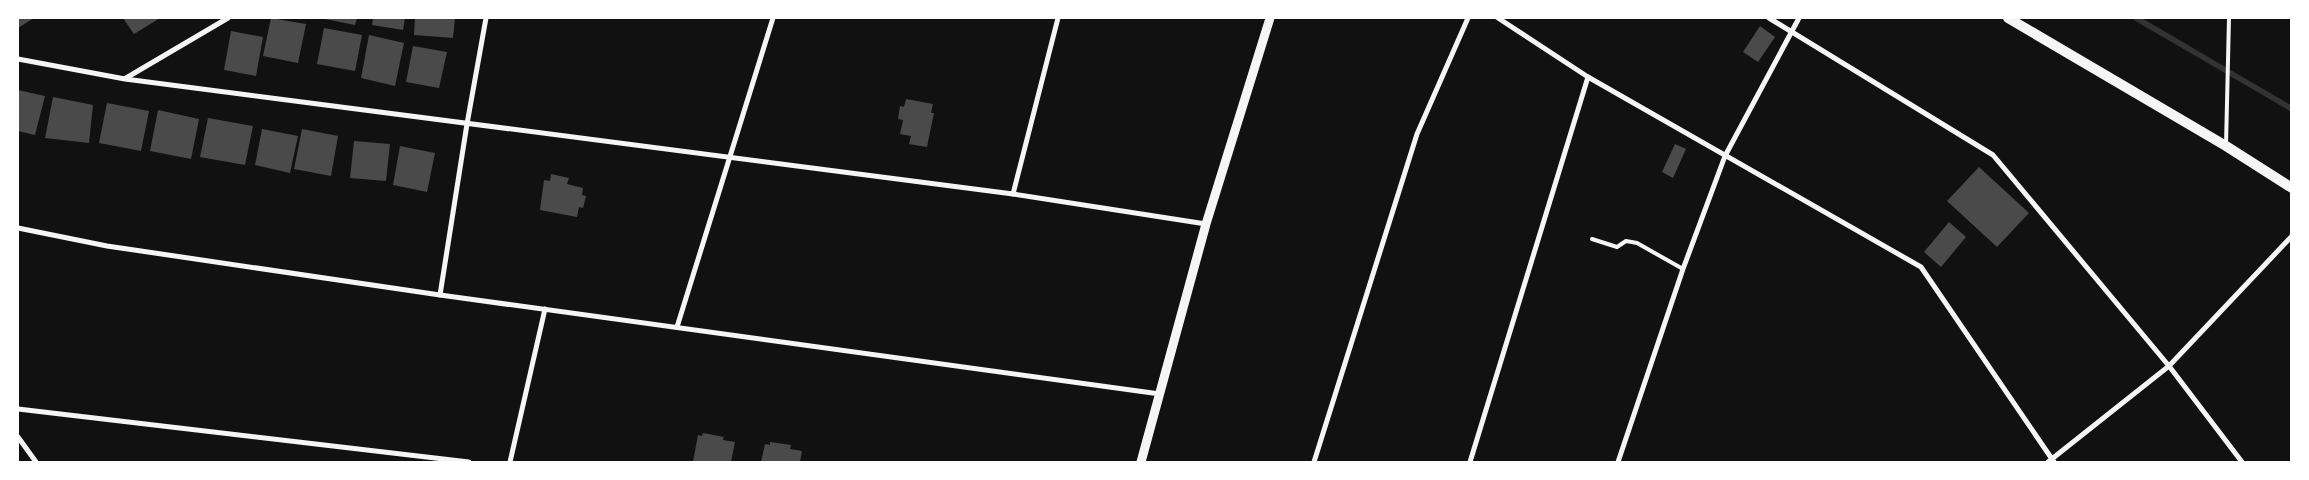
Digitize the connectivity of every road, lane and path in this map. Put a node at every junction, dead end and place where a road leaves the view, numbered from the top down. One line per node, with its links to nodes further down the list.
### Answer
1 (228, 18): 15 (street)
2 (486, 18): 16 (street)
3 (773, 18): 19 (street)
4 (1058, 18): 21 (street)
5 (1270, 18): 22 (street)
6 (1468, 18): 38 (street)
7 (1498, 18): 14 (street)
8 (1769, 18): 12 (street)
9 (1799, 18): 12 (street)
10 (2008, 18): 17 (main road)
11 (2229, 18): 17 (lane)
12 (1792, 31): 18 (street); 30 (street)
13 (18, 59): 15 (street)
14 (1588, 77): 18 (street); 39 (street)
15 (125, 79): 16 (street)
16 (467, 124): 19 (street); 27 (street)
17 (2226, 146): 20 (main road)
18 (1726, 156): 26 (street); 42 (street)
19 (728, 159): 21 (street); 29 (street)
20 (2292, 188)
21 (1012, 194): 22 (street)
22 (1206, 224): 31 (street)
23 (18, 228): 27 (street)
24 (2292, 236): 30 (street)
25 (1592, 239): 26 (lane)
26 (1683, 268): 41 (street)
27 (440, 295): 28 (street)
28 (545, 309): 29 (street); 36 (street)
29 (677, 327): 31 (street)
30 (2169, 366): 42 (street); 43 (street)
31 (1161, 394): 37 (street)
32 (18, 409): 35 (street)
33 (18, 437): 34 (street)
34 (36, 462)
35 (470, 462)
36 (510, 462)
37 (1141, 462)
38 (1314, 462)
39 (1471, 462): 40 (street)
40 (1478, 462)
41 (1618, 462)
42 (2052, 462)
43 (2242, 462)

